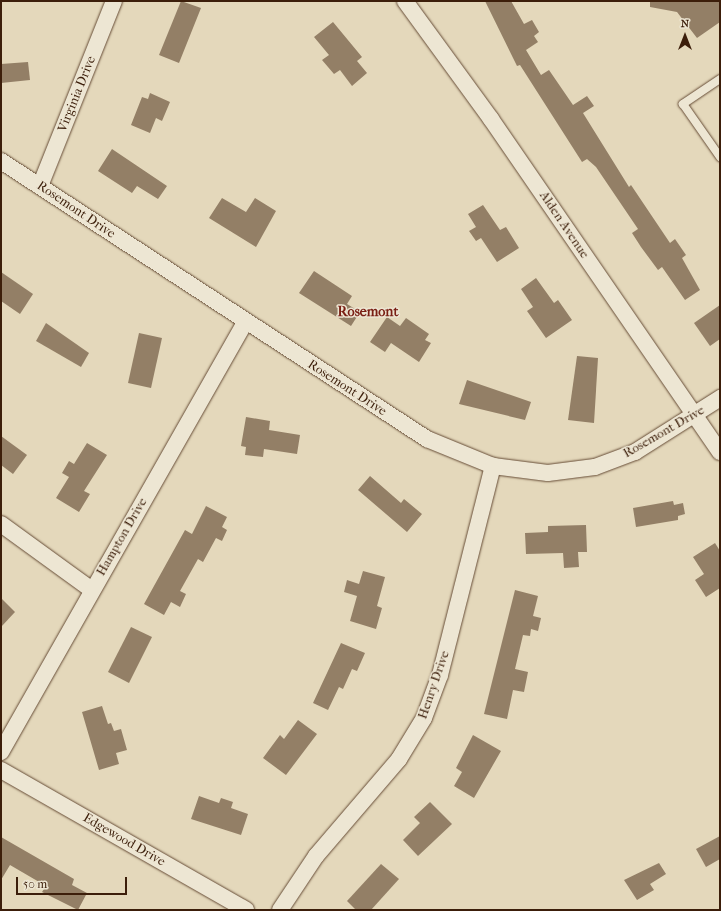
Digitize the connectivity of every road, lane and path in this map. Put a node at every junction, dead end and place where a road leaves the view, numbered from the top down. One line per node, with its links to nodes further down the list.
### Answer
1 (114, 1): 6 (street, Virginia Drive)
2 (405, 1): 9 (street, Alden Avenue)
3 (720, 79): 4 (lane)
4 (720, 158)
5 (1, 162): 6 (street, Rosemont Drive)
6 (40, 186): 7 (street, Rosemont Drive)
7 (245, 322): 11 (street, Rosemont Drive); 13 (street, Hampton Drive)
8 (720, 398): 9 (street, Rosemont Drive)
9 (695, 415): 10 (street, Alden Avenue); 11 (street, Rosemont Drive)
10 (720, 452)
11 (493, 466): 17 (street, Henry Drive)
12 (1, 524): 13 (street)
13 (92, 590): 14 (street, Hampton Drive)
14 (1, 752)
15 (1, 770): 16 (street, Edgewood Drive)
16 (246, 910)
17 (280, 910)

